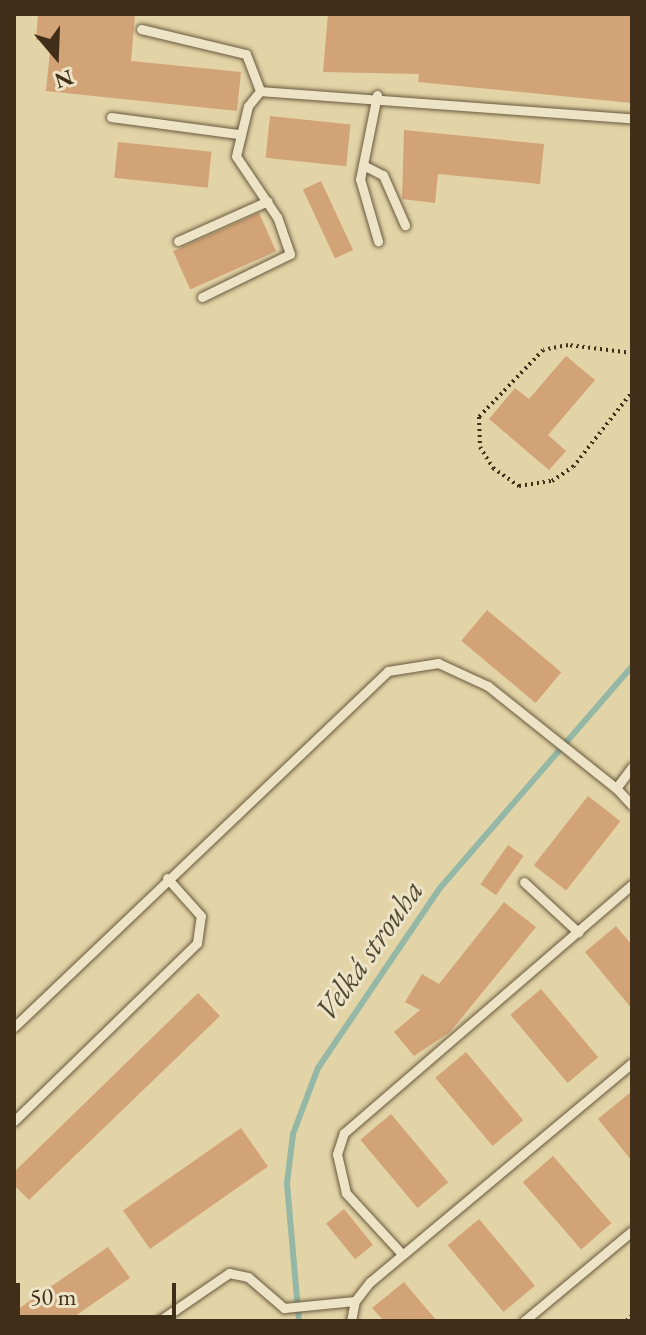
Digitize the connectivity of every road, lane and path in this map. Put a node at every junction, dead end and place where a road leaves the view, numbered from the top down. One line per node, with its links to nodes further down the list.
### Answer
1 (141, 29): 2 (lane)
2 (260, 91): 3 (lane); 6 (lane)
3 (377, 95): 5 (lane); 7 (lane)
4 (111, 117): 6 (lane)
5 (632, 118)
6 (238, 134): 8 (lane)
7 (363, 165): 9 (lane); 11 (lane)
8 (268, 201): 10 (lane); 12 (lane)
9 (405, 225)
10 (178, 241)
11 (378, 241)
12 (202, 297)
13 (632, 353): 14 (path)
14 (632, 392)
15 (632, 767): 16 (lane)
16 (616, 788): 17 (lane); 18 (lane)
17 (632, 805)
18 (167, 878): 22 (lane); 24 (lane)
19 (524, 882): 21 (lane)
20 (632, 884): 21 (lane)
21 (578, 932): 26 (lane)
22 (14, 1027)
23 (632, 1063): 26 (lane)
24 (14, 1121)
25 (632, 1231): 31 (lane)
26 (402, 1254): 27 (lane)
27 (355, 1301): 29 (lane); 30 (lane)
28 (632, 1316): 32 (path)
29 (159, 1321)
30 (351, 1321)
31 (524, 1321)
32 (626, 1321)

